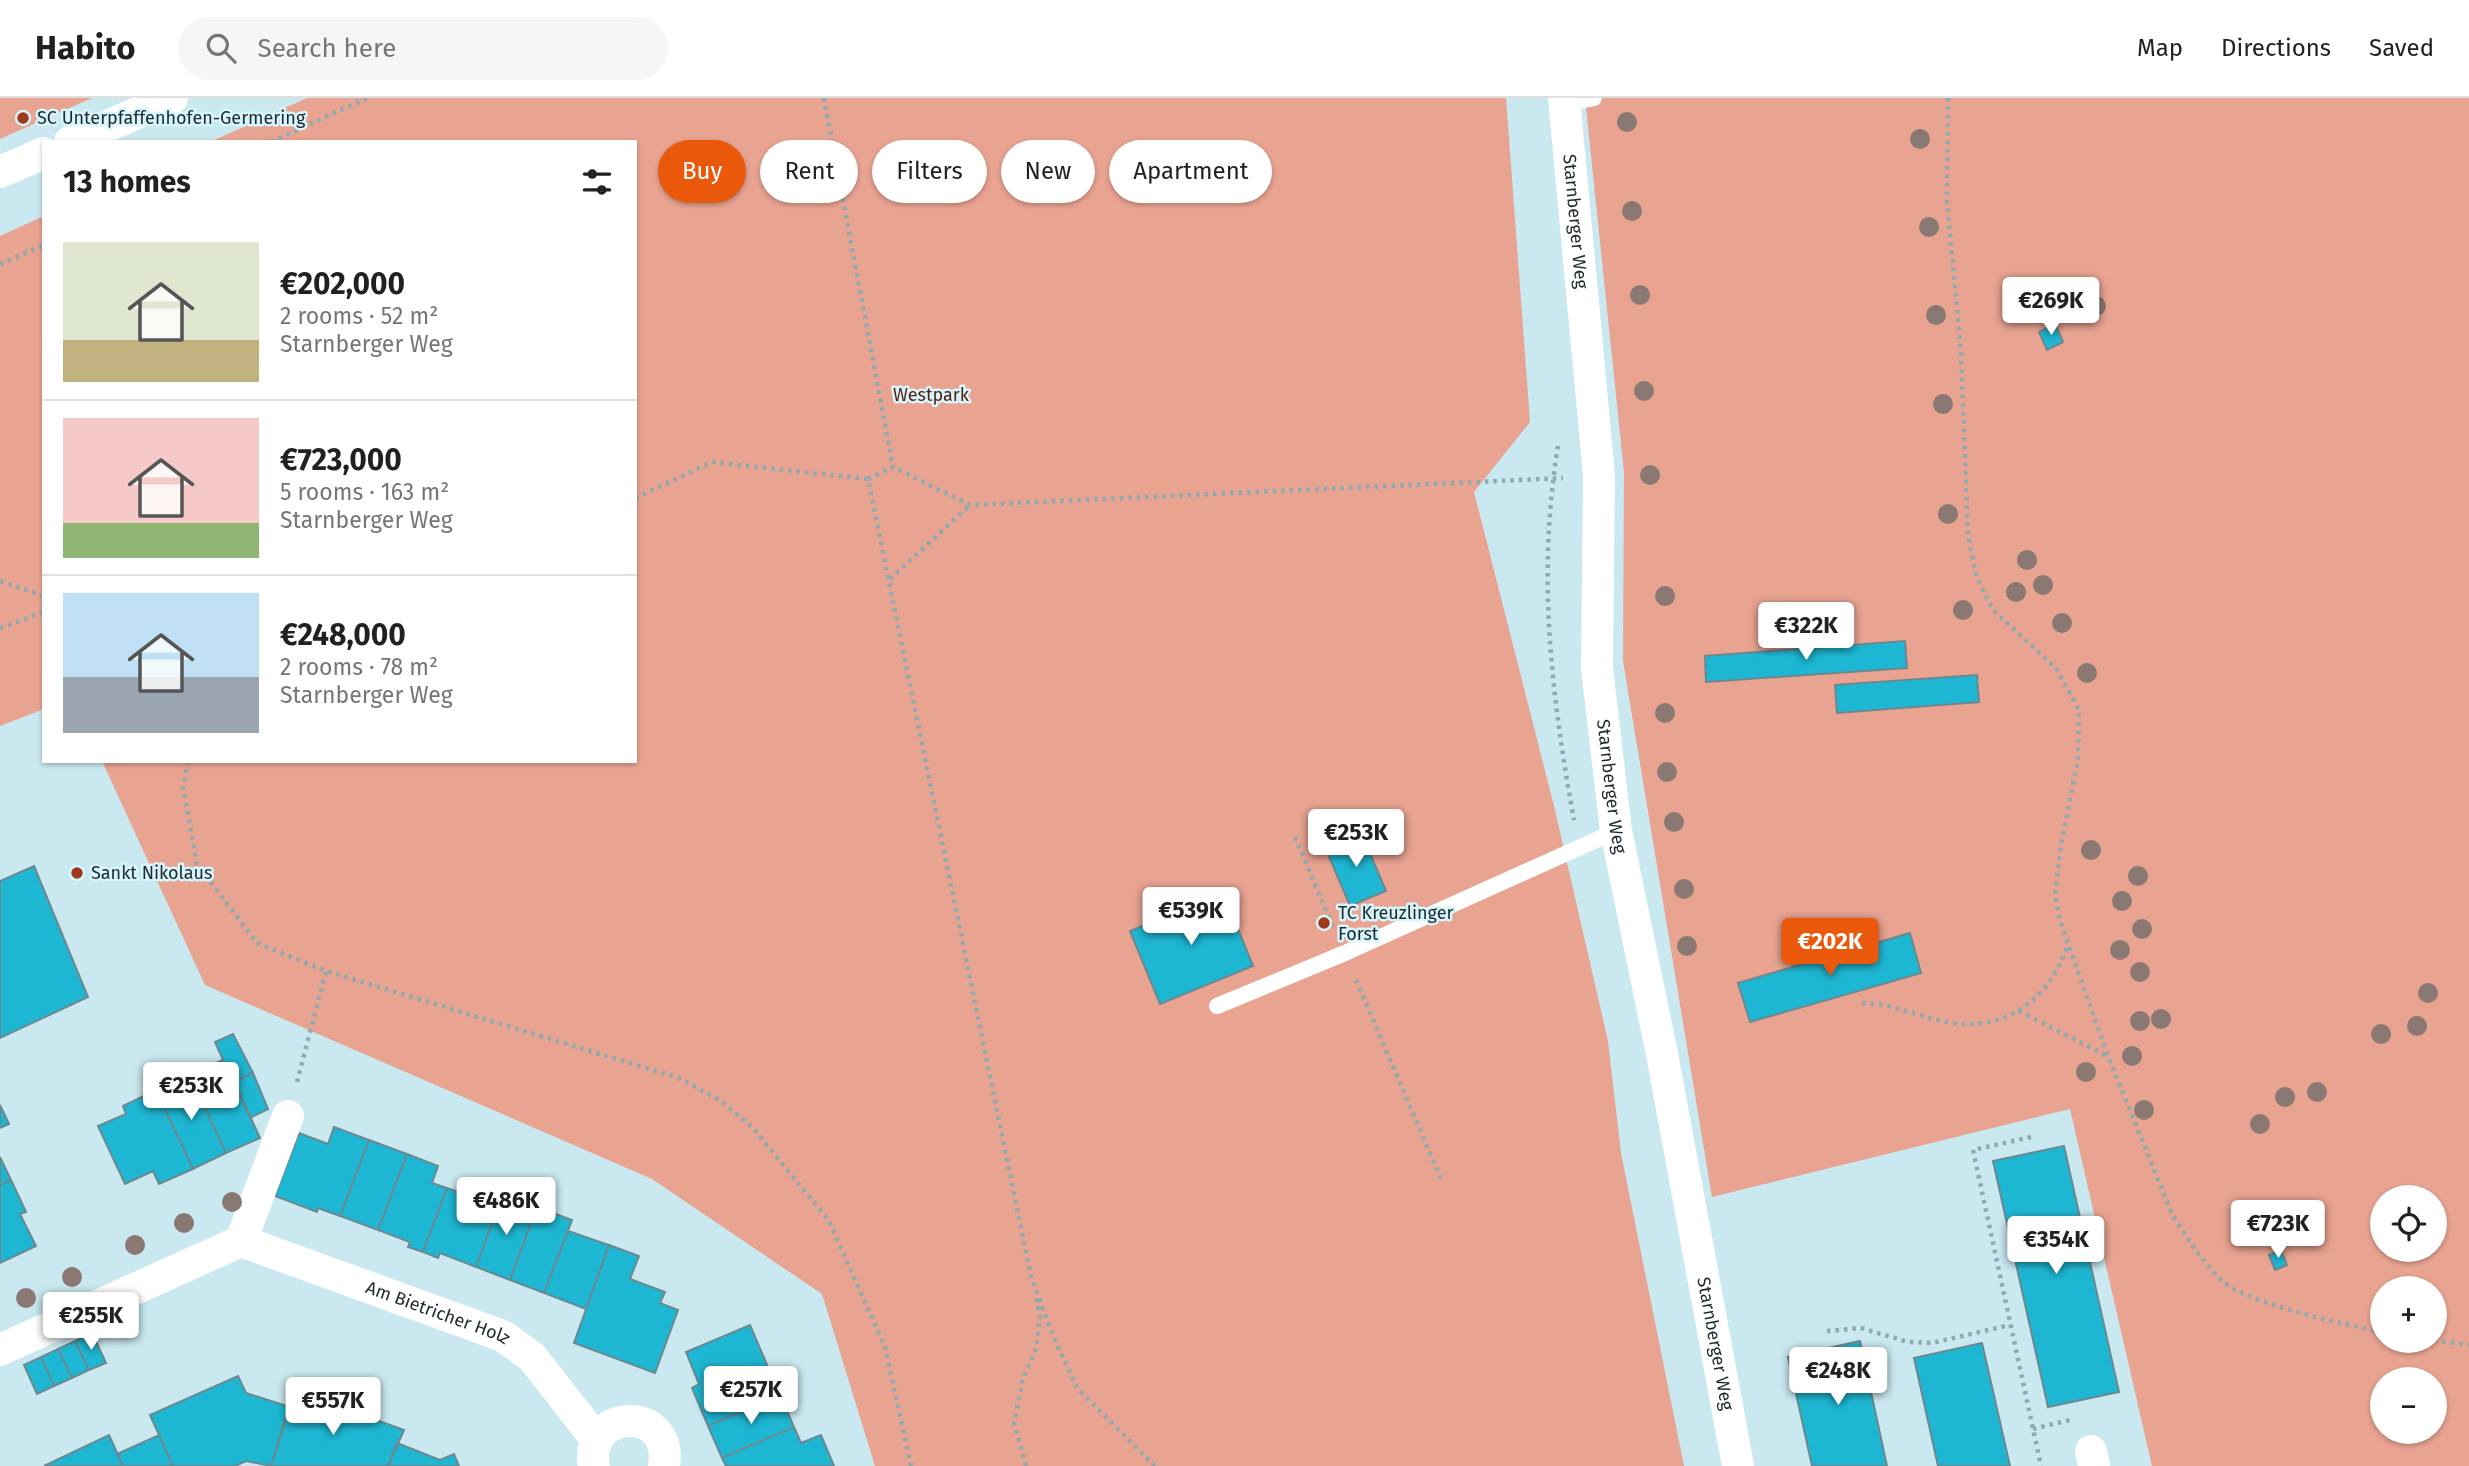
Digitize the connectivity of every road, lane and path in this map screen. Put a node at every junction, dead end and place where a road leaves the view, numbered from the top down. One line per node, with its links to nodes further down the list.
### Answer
1 (367, 98): 7 (path)
2 (824, 98): 12 (path)
3 (1948, 98): 25 (path)
4 (1574, 100): 13 (street, Starnberger Weg)
5 (156, 101): 6 (street)
6 (75, 140)
7 (275, 140)
8 (42, 154): 9 (street)
9 (0, 172)
10 (42, 246): 11 (path)
11 (0, 264)
12 (892, 467): 14 (path); 16 (path)
13 (1599, 475): 16 (path); 23 (street, Starnberger Weg)
14 (868, 479): 15 (path); 17 (path)
15 (637, 497)
16 (970, 505): 17 (path)
17 (890, 579): 36 (path)
18 (0, 581): 19 (path)
19 (42, 595)
20 (42, 613): 21 (path)
21 (0, 628)
22 (188, 763): 27 (path)
23 (1616, 831): 26 (lane); 48 (street, Starnberger Weg)
24 (1295, 837): 26 (path)
25 (2067, 946): 30 (path); 31 (path)
26 (1345, 953): 29 (lane); 34 (path)
27 (326, 971): 32 (path); 45 (path)
28 (1862, 1003): 30 (path)
29 (1217, 1006)
30 (2019, 1011): 31 (path)
31 (2108, 1056): 38 (path)
32 (288, 1116): 35 (street)
33 (2031, 1137): 37 (path)
34 (1440, 1179)
35 (241, 1241): 42 (street); 43 (street, Am Bietricher Holz)
36 (1031, 1277): 46 (path); 47 (path)
37 (2010, 1325): 39 (path); 49 (path)
38 (2370, 1329)
39 (1827, 1331)
40 (2447, 1342): 41 (path)
41 (2469, 1345)
42 (0, 1350)
43 (595, 1453): 44 (street, Am Bietricher Holz)
44 (664, 1466)
45 (911, 1466)
46 (1026, 1466)
47 (1155, 1466)
48 (1738, 1466)
49 (2041, 1466)

